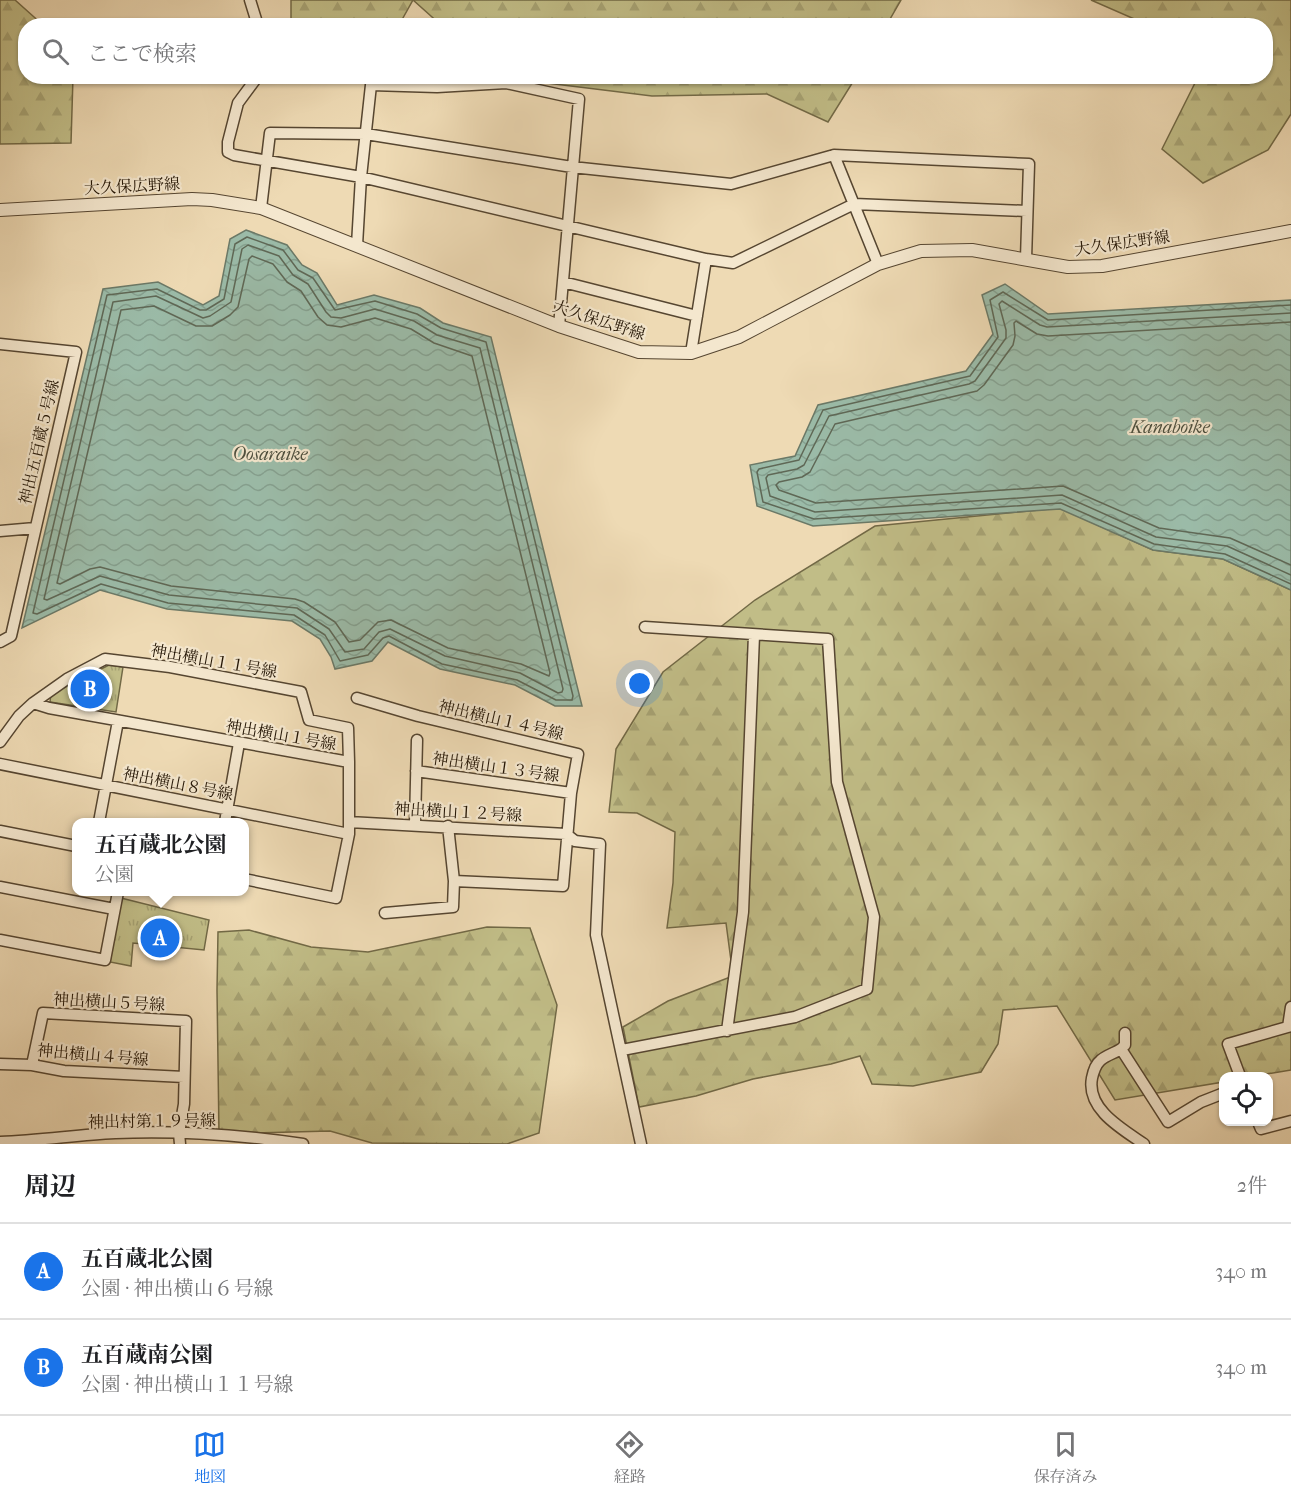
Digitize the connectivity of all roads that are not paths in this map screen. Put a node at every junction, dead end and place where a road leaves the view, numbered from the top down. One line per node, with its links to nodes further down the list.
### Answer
1 (250, 0): 2 (street)
2 (256, 18)
3 (252, 84): 8 (street)
4 (489, 84): 6 (street)
5 (511, 84): 9 (street)
6 (366, 134): 8 (street); 9 (street); 10 (street)
7 (834, 155): 9 (street); 11 (street); 14 (street)
8 (265, 162): 10 (street); 12 (street)
9 (572, 168): 15 (street)
10 (361, 177): 15 (street); 17 (street)
11 (854, 204): 14 (street); 18 (street); 20 (street)
12 (261, 208): 13 (street, 大久保広野線); 17 (street, 大久保広野線)
13 (0, 210)
14 (1027, 211): 19 (street)
15 (568, 227): 18 (street); 21 (street)
16 (1291, 231): 19 (street, 大久保広野線)
17 (357, 245): 23 (street, 大久保広野線)
18 (706, 259): 22 (street)
19 (1026, 259): 20 (street, 大久保広野線)
20 (878, 264): 25 (street, 大久保広野線)
21 (563, 282): 22 (street); 23 (street)
22 (697, 316): 25 (street)
23 (559, 326): 25 (street, 大久保広野線)
24 (0, 344): 26 (street, 神出五百蔵５号線)
25 (691, 353)
26 (34, 528): 27 (street); 30 (street, 神出五百蔵５号線)
27 (0, 531)
28 (645, 627): 29 (street)
29 (754, 635): 61 (street); 61 (street)
30 (0, 642)
31 (357, 698): 41 (street, 神出横山１４号線)
32 (33, 703): 33 (street, 神出横山１号線); 35 (street); 37 (street, 神出横山１１号線)
33 (118, 720): 36 (street, 神出横山１号線); 40 (street)
34 (417, 740): 39 (street)
35 (0, 742)
36 (239, 743): 37 (street, 神出横山１号線); 42 (street)
37 (349, 762): 45 (street, 神出横山１号線)
38 (0, 764): 40 (street, 神出横山８号線)
39 (416, 771): 41 (street, 神出横山１３号線); 46 (street)
40 (105, 785): 42 (street, 神出横山８号線); 43 (street)
41 (571, 793): 50 (street, 神出横山１４号線)
42 (228, 809): 44 (street); 49 (street, 神出横山８号線)
43 (100, 818)
44 (226, 818)
45 (349, 822): 46 (street, 神出横山１２号線); 49 (street, 神出横山１号線)
46 (415, 824): 47 (street, 神出横山１２号線)
47 (448, 826): 50 (street, 神出横山１２号線); 53 (street)
48 (0, 831): 51 (street)
49 (349, 834): 52 (street, 神出横山１号線)
50 (566, 834): 53 (street, 神出横山１４号線); 64 (street, 神出横山１２号線)
51 (72, 845)
52 (249, 880)
53 (454, 881): 57 (street)
54 (0, 887): 56 (street)
55 (117, 896): 56 (street)
56 (114, 909): 58 (street)
57 (385, 913)
58 (0, 940)
59 (1291, 1007): 60 (street)
60 (1290, 1026): 67 (street)
61 (727, 1030): 64 (street)
62 (1125, 1033): 63 (street)
63 (1121, 1049): 69 (street); 76 (street)
64 (622, 1050): 75 (street)
65 (0, 1064): 66 (street, 神出横山４号線)
66 (32, 1065): 68 (street, 神出横山４号線); 68 (street, 神出横山５号線)
67 (1238, 1072)
68 (184, 1077): 72 (street, 神出横山５号線)
69 (1219, 1095)
70 (1291, 1121): 71 (street)
71 (1273, 1125)
72 (180, 1138): 73 (street, 神出村第１９号線); 74 (street, 神出村第１９号線)
73 (0, 1143)
74 (301, 1144)
75 (641, 1144)
76 (1144, 1144)

